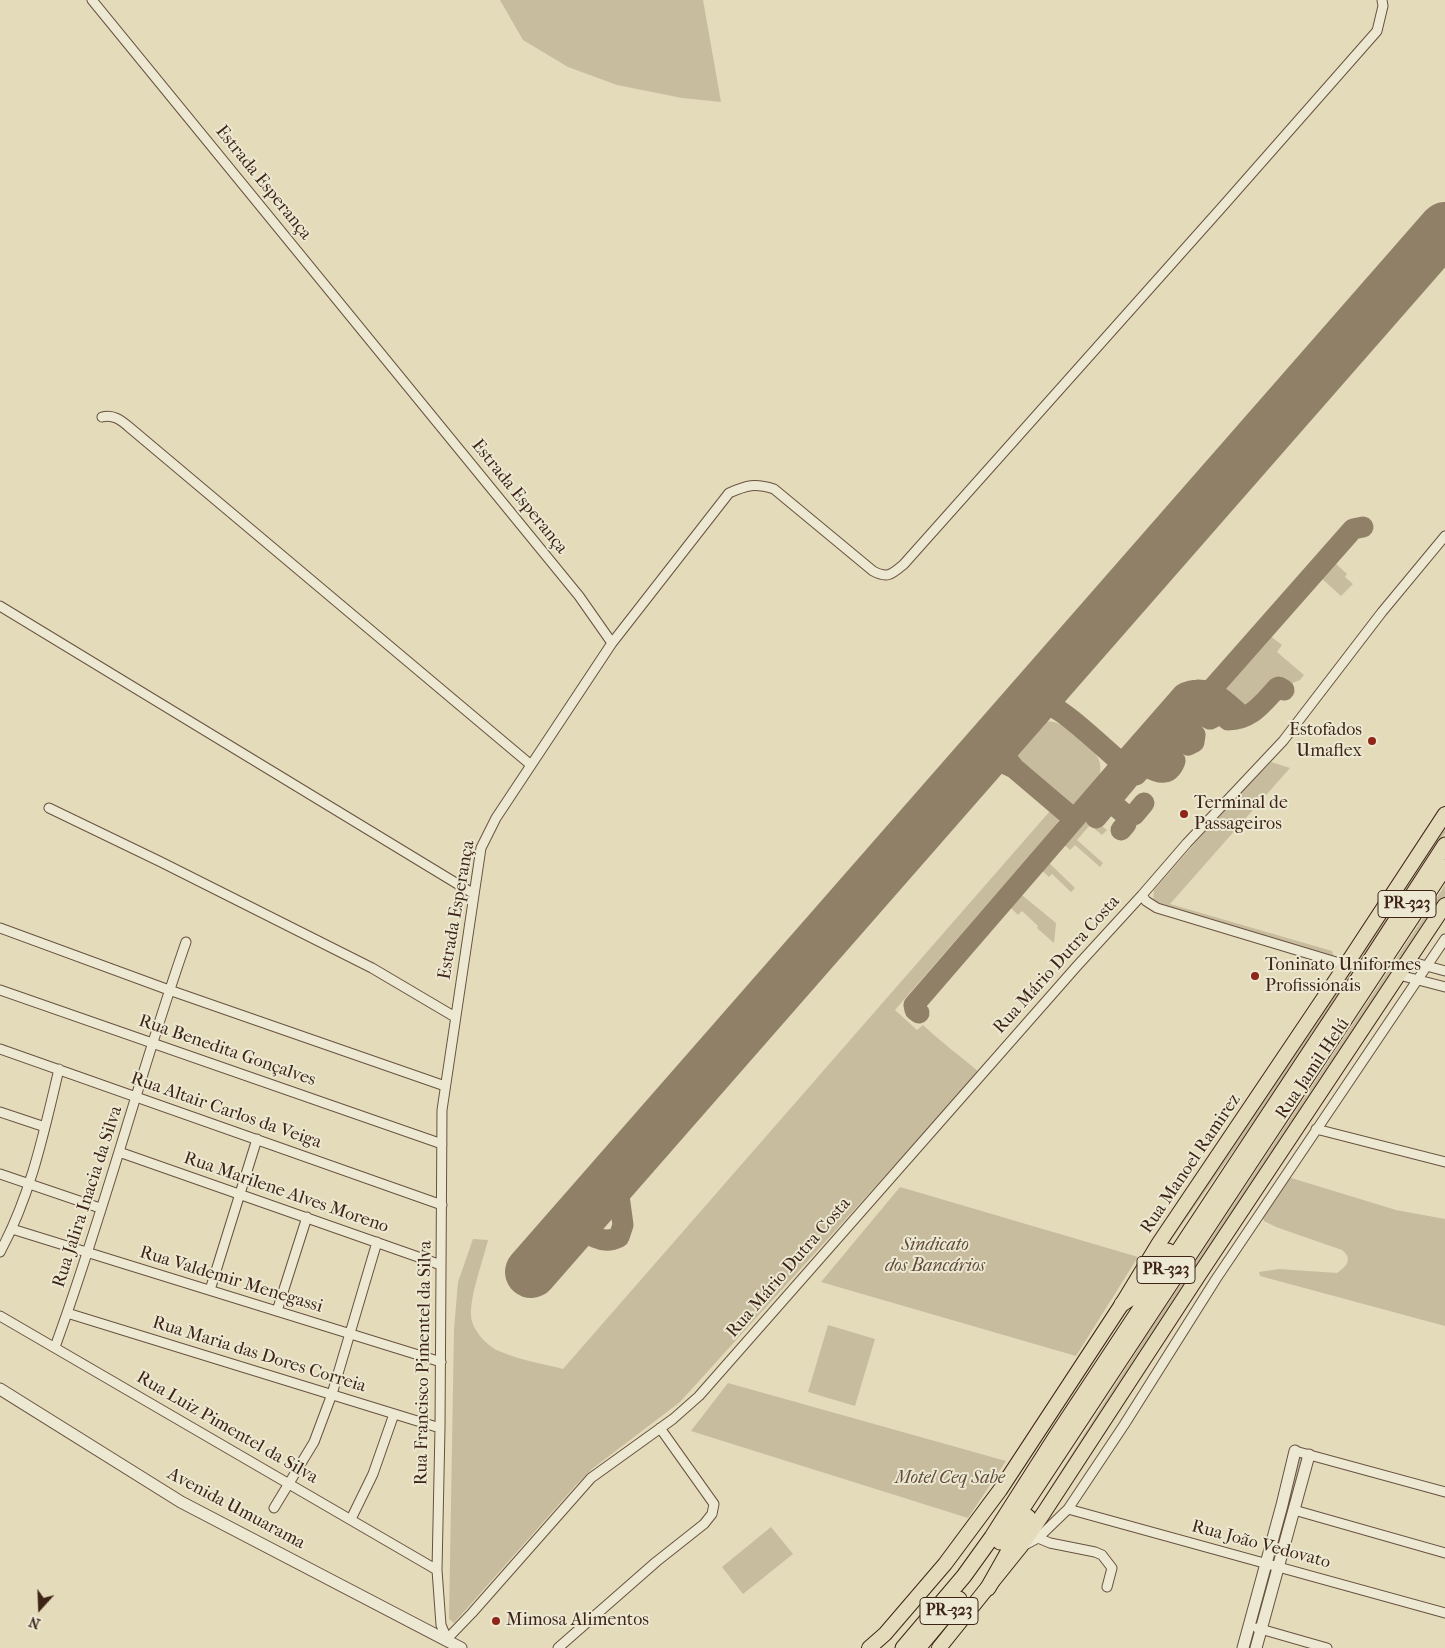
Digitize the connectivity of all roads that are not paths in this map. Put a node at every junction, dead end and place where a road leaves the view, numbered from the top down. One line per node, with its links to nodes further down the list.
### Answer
1 (92, 0): 6 (street, Estrada Esperança)
2 (1382, 0): 6 (street)
3 (102, 417): 7 (street)
4 (1445, 536): 15 (street, Rua Mário Dutra Costa)
5 (0, 606): 14 (street)
6 (612, 643): 7 (street, Estrada Esperança)
7 (531, 765): 14 (street, Estrada Esperança)
8 (49, 808): 29 (street)
9 (1445, 814): 21 (main road, Rua Manoel Ramirez)
10 (1445, 845): 47 (highway, PR-323)
11 (1445, 867): 13 (highway, PR-323)
12 (1445, 876): 13 (highway)
13 (1432, 887): 69 (highway, PR-323)
14 (474, 894): 29 (street, Estrada Esperança)
15 (1142, 895): 21 (street); 66 (street, Rua Mário Dutra Costa)
16 (1445, 905): 20 (main road, Rua Jamil Helú)
17 (0, 928): 28 (street)
18 (1445, 939): 22 (street)
19 (186, 942): 28 (street, Rua Jalira Inacia da Silva)
20 (1408, 961): 22 (street); 24 (main road, Rua Jamil Helú)
21 (1346, 965): 55 (main road, Rua Manoel Ramirez)
22 (1427, 966): 23 (street); 25 (street)
23 (1445, 971)
24 (1399, 975): 25 (street); 77 (main road, Rua Jamil Helú)
25 (1418, 980): 26 (street); 37 (street)
26 (1445, 987)
27 (0, 990): 30 (street, Rua Benedita Gonçalves)
28 (169, 990): 30 (street, Rua Jalira Inacia da Silva); 33 (street)
29 (455, 1017): 33 (street, Estrada Esperança)
30 (153, 1042): 34 (street, Rua Jalira Inacia da Silva); 39 (street, Rua Benedita Gonçalves)
31 (0, 1049): 32 (street, Rua Altair Carlos da Veiga)
32 (59, 1069): 34 (street, Rua Altair Carlos da Veiga); 36 (street)
33 (445, 1086): 39 (street, Rua Francisco Pimentel da Silva)
34 (137, 1097): 38 (street, Rua Altair Carlos da Veiga); 40 (street, Rua Jalira Inacia da Silva)
35 (0, 1112): 36 (street)
36 (45, 1127): 43 (street)
37 (1316, 1128): 41 (street); 73 (street)
38 (257, 1139): 44 (street); 45 (street, Rua Altair Carlos da Veiga)
39 (442, 1144): 45 (street, Rua Francisco Pimentel da Silva)
40 (119, 1152): 44 (street, Rua Marilene Alves Moreno); 46 (street, Rua Jalira Inacia da Silva)
41 (1445, 1162)
42 (0, 1174): 43 (street)
43 (29, 1184): 46 (street); 49 (street)
44 (240, 1194): 48 (street, Rua Marilene Alves Moreno); 54 (street)
45 (442, 1205): 53 (street, Rua Francisco Pimentel da Silva)
46 (100, 1208): 52 (street, Rua Jalira Inacia da Silva)
47 (1204, 1212): 55 (highway); 90 (highway, PR-323)
48 (307, 1217): 50 (street, Rua Marilene Alves Moreno); 56 (street)
49 (12, 1230): 51 (street); 52 (street, Rua Valdemir Menegassi)
50 (377, 1242): 53 (street, Rua Marilene Alves Moreno); 59 (street)
51 (0, 1252)
52 (87, 1253): 54 (street, Rua Valdemir Menegassi); 57 (street, Rua Jalira Inacia da Silva)
53 (442, 1265): 61 (street, Rua Francisco Pimentel da Silva)
54 (210, 1290): 56 (street, Rua Valdemir Menegassi)
55 (1122, 1304): 89 (main road, Rua Manoel Ramirez)
56 (277, 1311): 59 (street, Rua Valdemir Menegassi)
57 (67, 1313): 60 (street, Rua Jalira Inacia da Silva); 63 (street, Rua Maria das Dores Correia)
58 (0, 1316): 60 (street, Rua Luiz Pimentel da Silva)
59 (350, 1333): 61 (street, Rua Valdemir Menegassi); 63 (street)
60 (55, 1347): 70 (street, Rua Luiz Pimentel da Silva)
61 (441, 1362): 65 (street, Rua Francisco Pimentel da Silva)
62 (0, 1389): 86 (street, Avenida Umuarama)
63 (332, 1394): 64 (street, Rua Maria das Dores Correia); 70 (street)
64 (394, 1414): 65 (street, Rua Maria das Dores Correia); 75 (street)
65 (440, 1428): 81 (street, Rua Francisco Pimentel da Silva)
66 (660, 1428): 86 (street, Rua Mário Dutra Costa); 88 (street)
67 (1295, 1451): 68 (street); 79 (street)
68 (1309, 1455): 71 (street); 74 (street)
69 (1045, 1476): 83 (highway); 91 (highway, PR-323)
70 (289, 1483): 72 (street); 75 (street, Rua Luiz Pimentel da Silva)
71 (1445, 1492)
72 (274, 1508)
73 (1068, 1509): 76 (street); 79 (street, Rua João Vedovato)
74 (1294, 1510): 78 (street); 80 (street)
75 (351, 1519): 81 (street, Rua Luiz Pimentel da Silva)
76 (1038, 1538): 77 (street); 82 (street)
77 (1021, 1546): 83 (main road, Rua Jamil Helú)
78 (1445, 1553)
79 (1266, 1563): 80 (street, Rua João Vedovato); 85 (street)
80 (1278, 1566): 84 (street, Rua João Vedovato); 85 (street)
81 (438, 1570): 86 (street, Rua Francisco Pimentel da Silva)
82 (1107, 1587)
83 (988, 1588): 92 (main road, Rua Jamil Helú)
84 (1445, 1613)
85 (1255, 1628): 93 (street); 94 (street); 95 (street)
86 (447, 1639): 87 (street, Avenida Umuarama)
87 (461, 1648)
88 (558, 1648)
89 (869, 1648)
90 (903, 1648)
91 (918, 1648)
92 (939, 1648)
93 (1243, 1648)
94 (1256, 1648)
95 (1326, 1648)

